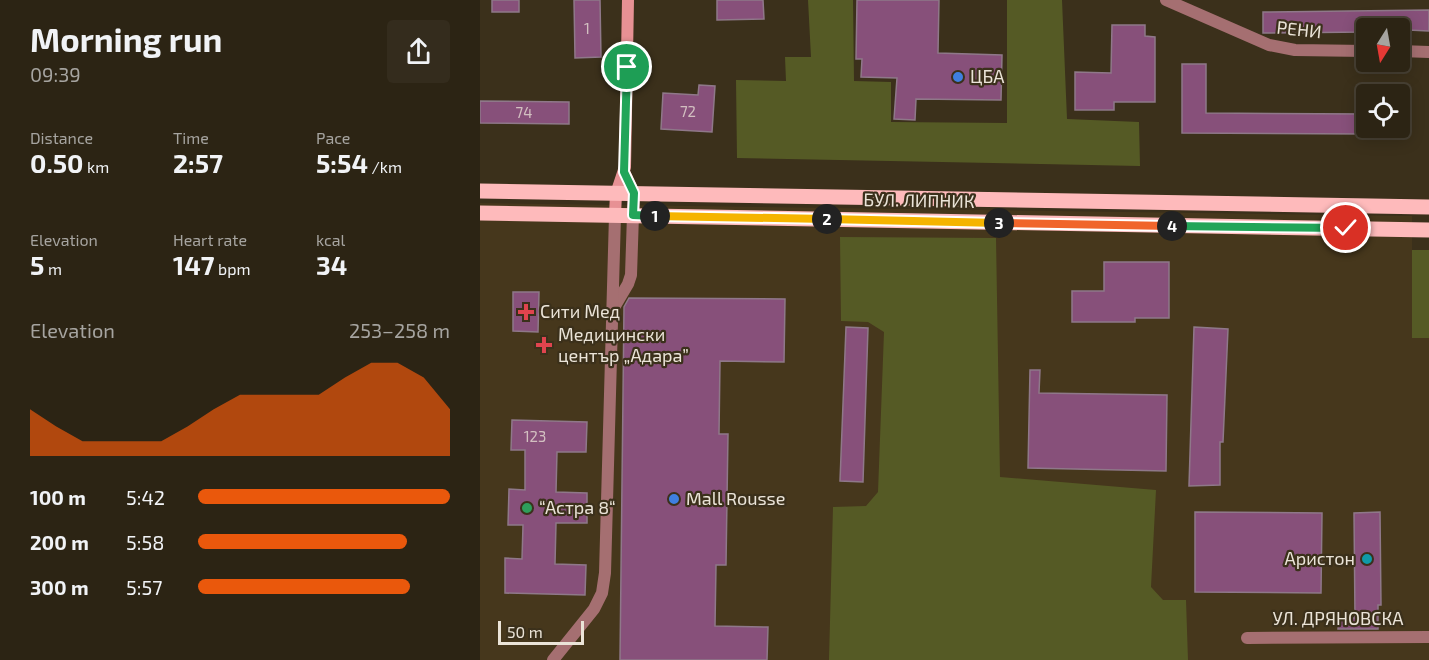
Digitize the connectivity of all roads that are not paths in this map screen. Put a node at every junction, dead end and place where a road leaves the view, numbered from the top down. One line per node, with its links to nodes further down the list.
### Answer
1 (628, 0): 6 (street)
2 (1166, 0): 3 (street, РЕНИ)
3 (1356, 51)
4 (1410, 51): 5 (street)
5 (1429, 52)
6 (624, 172): 8 (street); 9 (street)
7 (480, 191): 9 (main road, БУЛ. ЛИПНИК)
8 (634, 193): 9 (main road, БУЛ. ЛИПНИК); 10 (main road, БУЛ. ЛИПНИК); 13 (street)
9 (616, 194): 12 (street)
10 (1429, 207)
11 (480, 213): 12 (main road, БУЛ. ЛИПНИК)
12 (615, 215): 13 (main road, БУЛ. ЛИПНИК); 15 (street)
13 (633, 215): 14 (main road, БУЛ. ЛИПНИК); 15 (street)
14 (1429, 230)
15 (612, 312): 18 (street)
16 (1429, 637): 17 (street, УЛ. ДРЯНОВСКА)
17 (1247, 638)
18 (553, 660)

